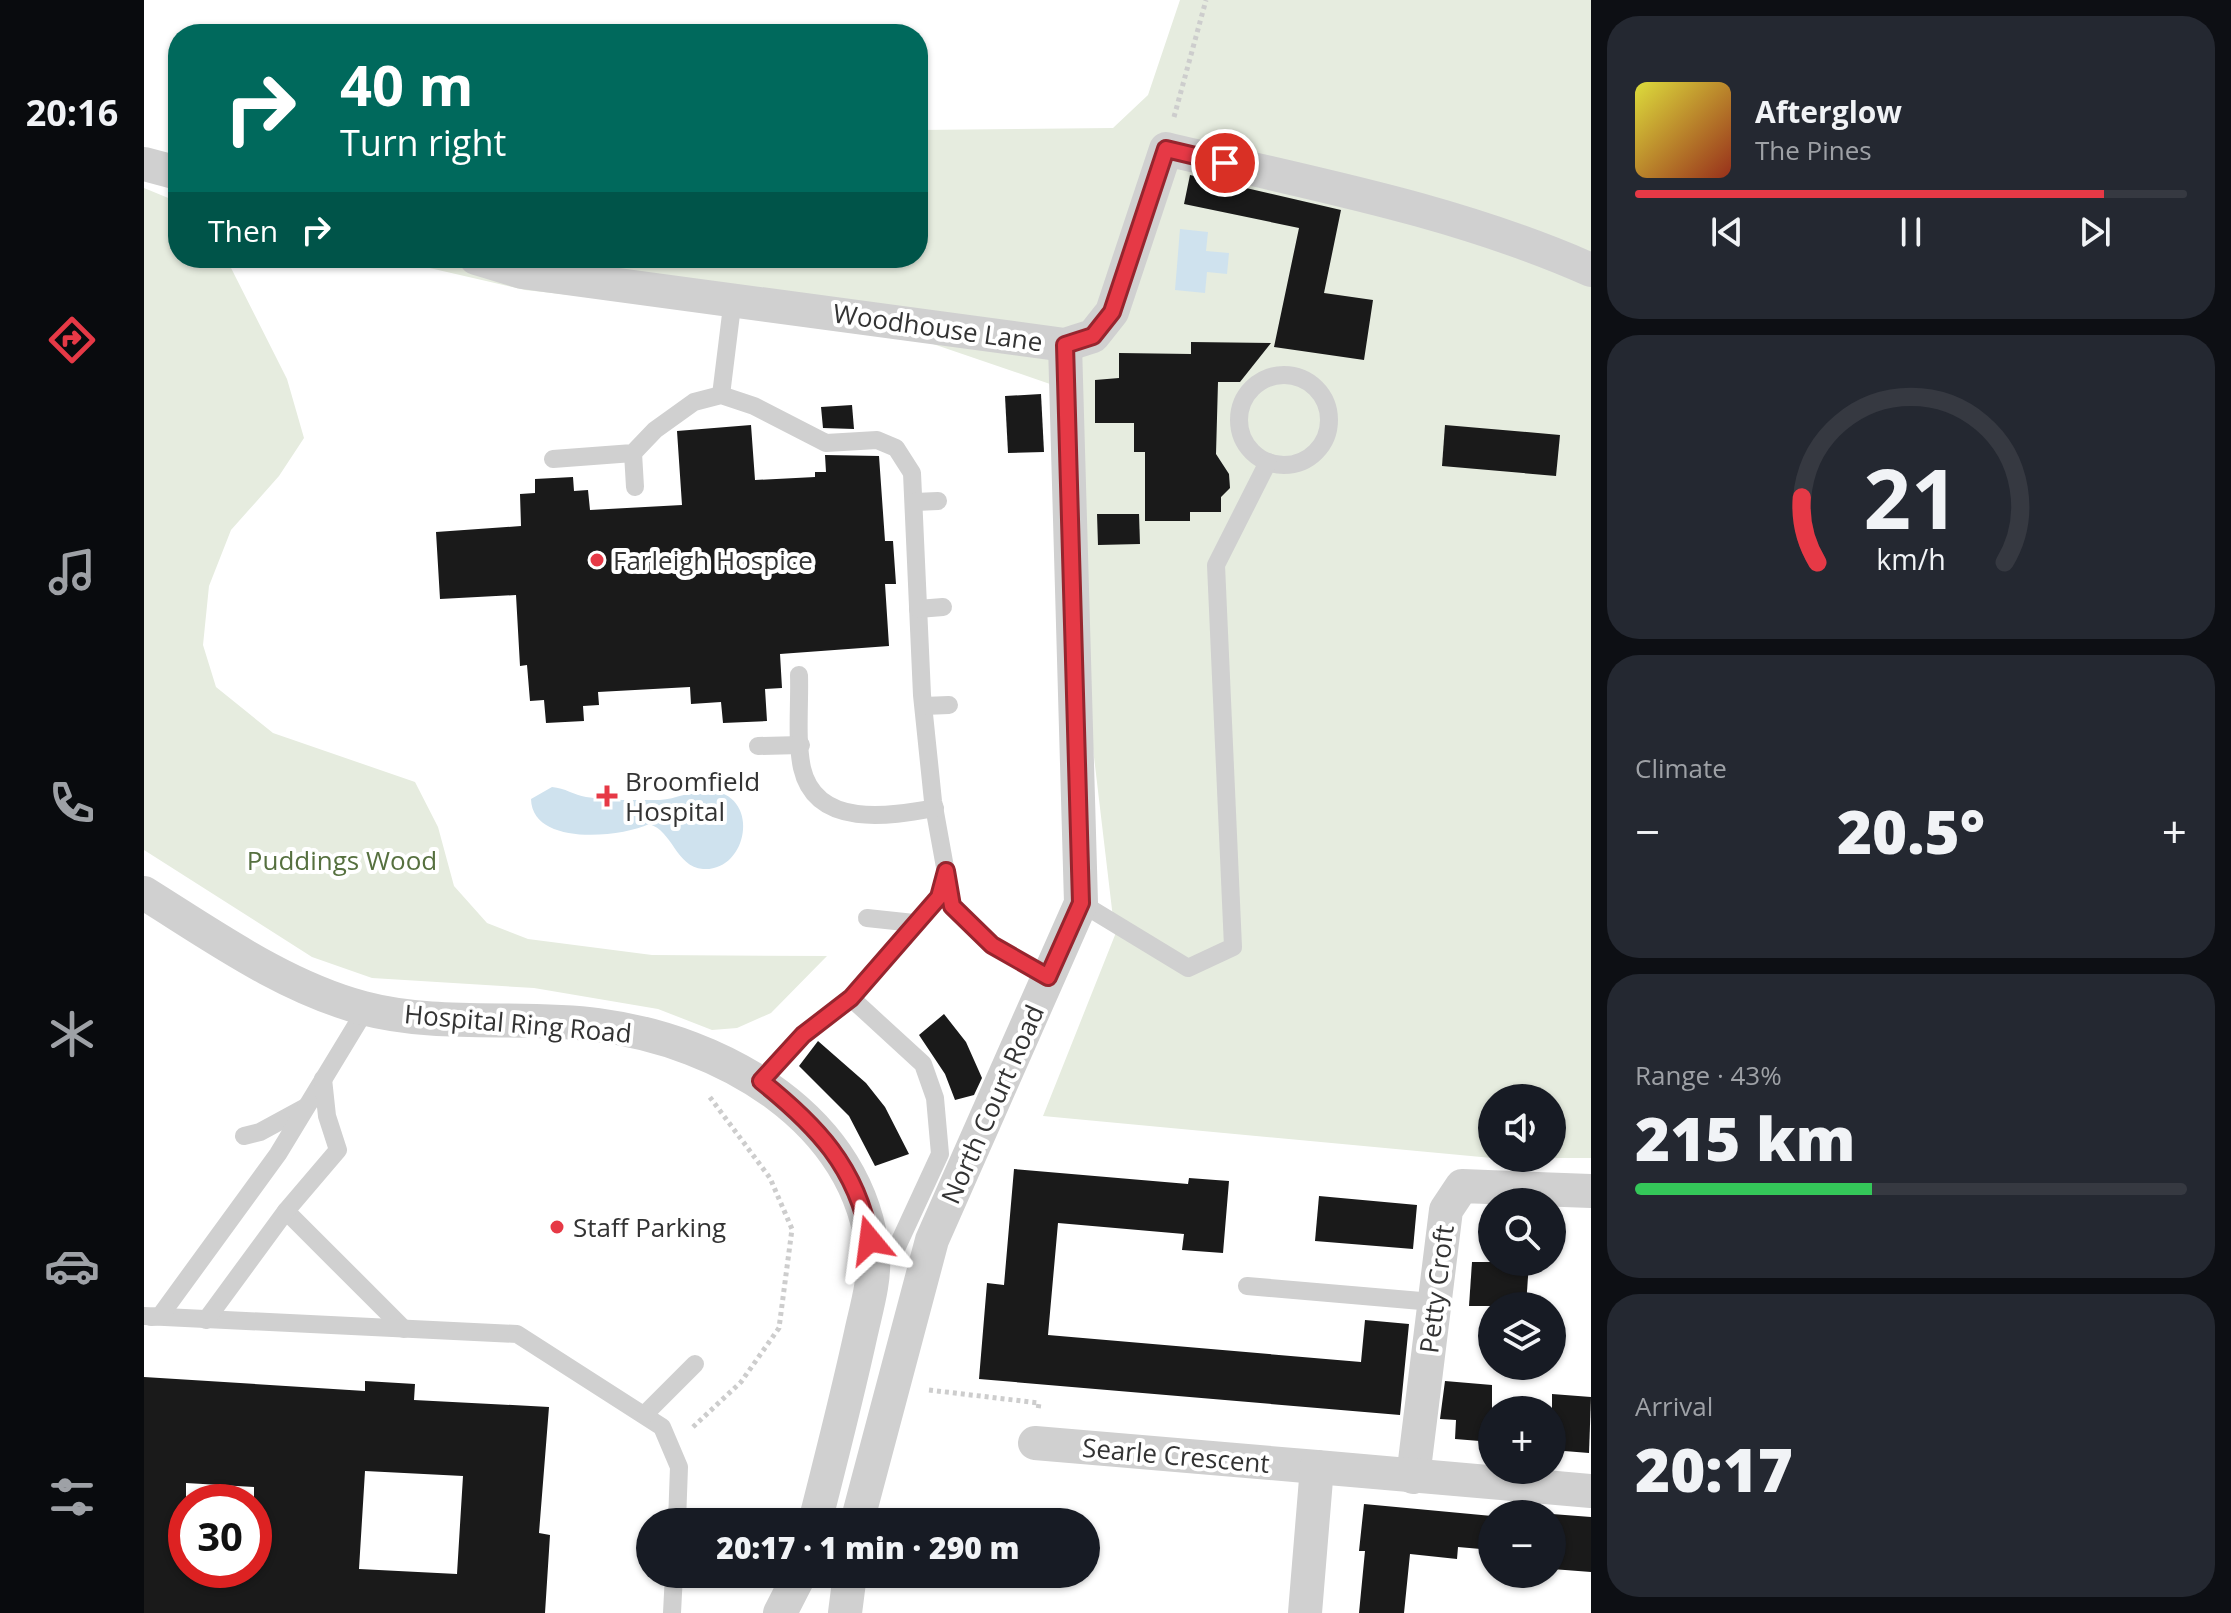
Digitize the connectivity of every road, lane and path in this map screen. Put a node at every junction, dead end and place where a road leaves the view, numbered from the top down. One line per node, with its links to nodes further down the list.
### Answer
1 (1206, 0): 2 (path)
2 (1166, 149): 6 (street); 8 (street, Woodhouse Lane)
3 (144, 164): 4 (street)
4 (168, 170)
5 (509, 268): 7 (street, Woodhouse Lane)
6 (1591, 270)
7 (733, 298): 8 (street, Woodhouse Lane); 9 (lane)
8 (1065, 345): 26 (street, North Court Road)
9 (721, 395): 10 (lane); 15 (lane)
10 (633, 453): 11 (lane); 13 (lane)
11 (553, 459)
12 (1268, 462): 12 (lane); 26 (lane)
13 (635, 487)
14 (938, 501): 15 (lane)
15 (915, 502): 17 (lane)
16 (943, 607): 17 (lane)
17 (918, 609): 20 (lane)
18 (799, 675): 21 (lane)
19 (949, 705): 20 (lane)
20 (924, 706): 23 (lane)
21 (801, 745): 22 (lane); 23 (lane)
22 (758, 746)
23 (935, 808): 24 (lane)
24 (946, 871): 28 (lane); 29 (lane)
25 (144, 893): 31 (street, Hospital Ring Road)
26 (1081, 903): 29 (street, North Court Road)
27 (867, 918): 28 (lane)
28 (914, 923): 30 (lane)
29 (1048, 977): 46 (street, North Court Road)
30 (851, 998): 34 (lane); 39 (lane)
31 (366, 1009): 32 (street, Hospital Ring Road); 33 (lane)
32 (712, 1057): 34 (street, Hospital Ring Road); 49 (path)
33 (323, 1077): 35 (lane); 38 (lane)
34 (761, 1081): 39 (street, Hospital Ring Road)
35 (308, 1106): 36 (lane); 42 (lane)
36 (244, 1136)
37 (1591, 1191): 41 (street, Petty Croft)
38 (286, 1211): 43 (lane); 44 (lane)
39 (866, 1268): 54 (street, Hospital Ring Road)
40 (1247, 1286): 41 (lane)
41 (1433, 1302): 51 (street, Petty Croft)
42 (149, 1316): 43 (lane)
43 (206, 1320): 44 (lane)
44 (404, 1329): 47 (lane)
45 (695, 1364): 47 (lane)
46 (892, 1385): 48 (path); 55 (street, North Court Road)
47 (645, 1414): 49 (lane)
48 (1035, 1443): 50 (street, Searle Crescent)
49 (673, 1450): 53 (lane)
50 (1317, 1467): 51 (street, Searle Crescent); 62 (street)
51 (1413, 1477): 52 (street, Searle Crescent)
52 (1591, 1491)
53 (678, 1508)
54 (819, 1508)
55 (861, 1508)
56 (673, 1588): 59 (lane)
57 (793, 1588): 60 (street)
58 (848, 1588): 61 (street)
59 (672, 1613)
60 (780, 1613)
61 (845, 1613)
62 (1305, 1613)

